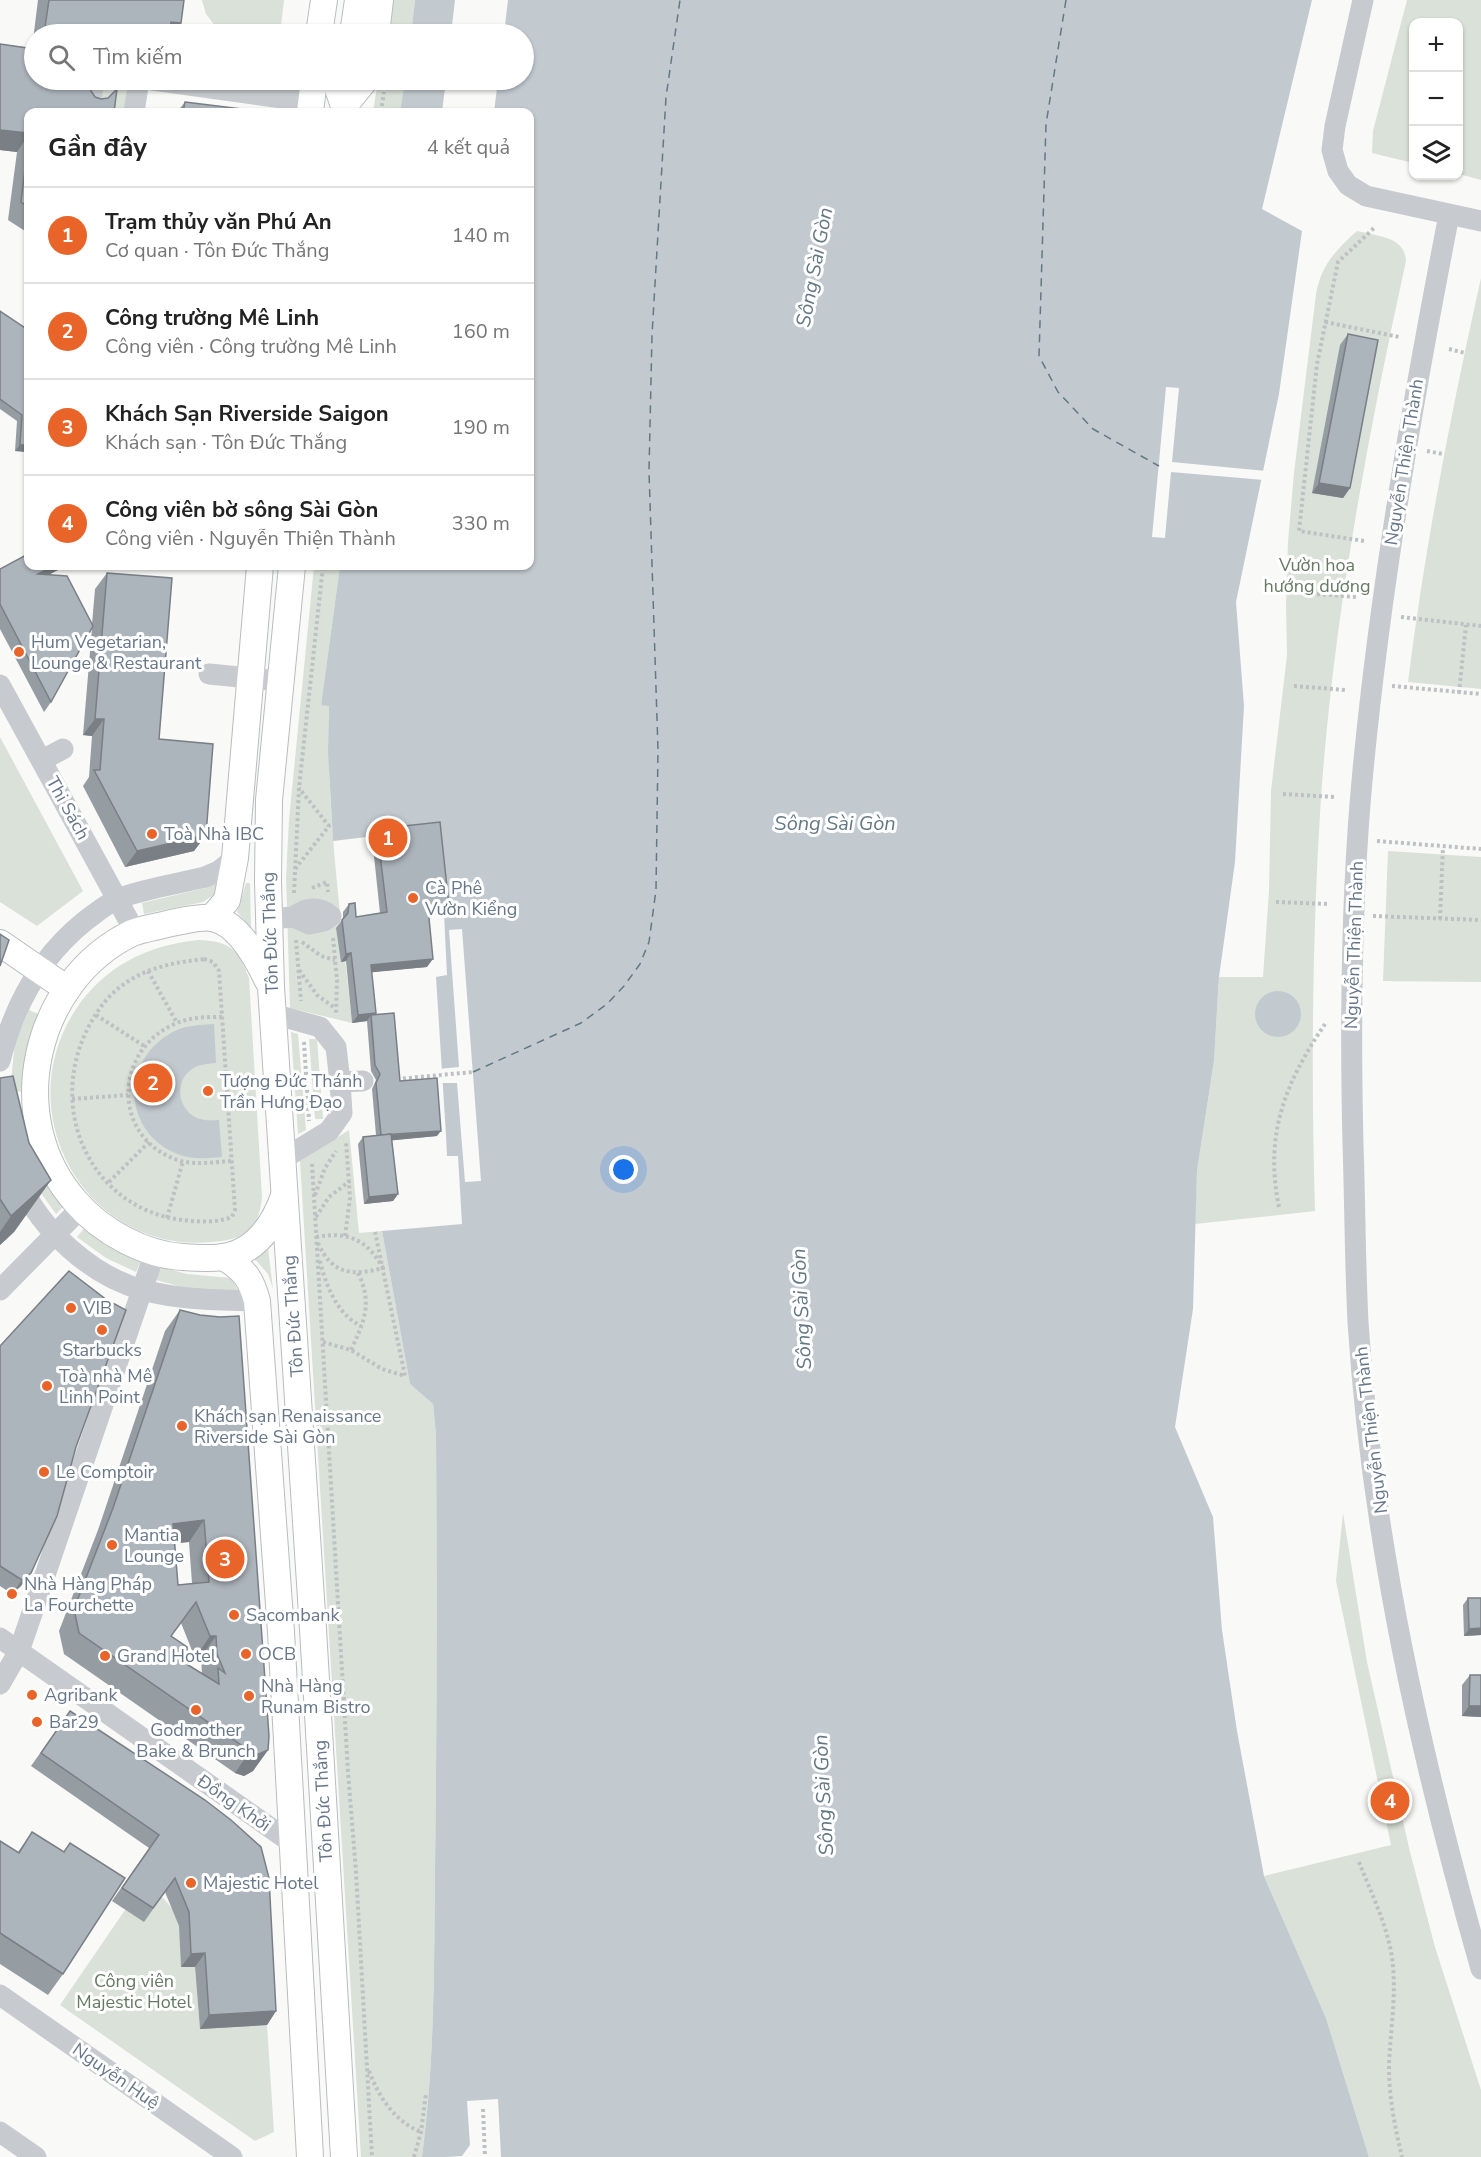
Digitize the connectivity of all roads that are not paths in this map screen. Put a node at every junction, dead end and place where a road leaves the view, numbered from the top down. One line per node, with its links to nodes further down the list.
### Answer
1 (324, 0): 6 (main road)
2 (338, 0): 7 (main road)
3 (358, 0): 8 (main road)
4 (380, 0): 9 (main road)
5 (1363, 0): 23 (street)
6 (321, 24)
7 (336, 24)
8 (354, 24)
9 (377, 24)
10 (92, 90): 17 (street)
11 (137, 90): 18 (street)
12 (241, 90): 16 (street)
13 (338, 90): 20 (main road)
14 (346, 90): 21 (main road)
15 (357, 90): 22 (main road)
16 (312, 98): 19 (main road)
17 (90, 105)
18 (135, 108)
19 (340, 108)
20 (343, 108)
21 (343, 108)
22 (344, 108)
23 (1449, 215): 24 (street); 61 (street, Nguyễn Thiện Thành)
24 (1481, 221)
25 (260, 570): 28 (main road, Tôn Đức Thắng)
26 (292, 570): 29 (main road, Tôn Đức Thắng)
27 (209, 674): 28 (street)
28 (251, 678): 29 (street); 33 (main road, Tôn Đức Thắng)
29 (280, 681): 37 (main road, Tôn Đức Thắng)
30 (0, 684): 32 (street, Thi Sách)
31 (63, 749): 32 (street)
32 (42, 760): 34 (street, Thi Sách)
33 (235, 858): 34 (street); 36 (main road, Tôn Đức Thắng)
34 (117, 899): 38 (street, Thi Sách); 40 (street)
35 (331, 915): 37 (street)
36 (212, 918): 38 (main road); 41 (main road)
37 (269, 919): 41 (main road, Tôn Đức Thắng)
38 (135, 932): 42 (main road)
39 (0, 943): 40 (main road)
40 (38, 969): 42 (main road); 44 (street)
41 (271, 987): 43 (main road, Tôn Đức Thắng)
42 (67, 989): 50 (main road)
43 (273, 1014): 46 (street); 47 (main road, Tôn Đức Thắng)
44 (0, 1061)
45 (363, 1081): 46 (street)
46 (340, 1082): 47 (street)
47 (283, 1159): 49 (main road, Tôn Đức Thắng)
48 (12, 1164): 51 (street)
49 (285, 1194): 53 (main road); 68 (main road, Tôn Ðức Thắng)
50 (81, 1208): 51 (street); 52 (main road)
51 (55, 1235): 54 (street); 55 (street)
52 (154, 1252): 53 (main road); 54 (street)
53 (224, 1257): 56 (main road, Tôn Ðức Thắng)
54 (142, 1289): 56 (street); 58 (street)
55 (0, 1290)
56 (257, 1301): 60 (main road, Tôn Ðức Thắng)
57 (0, 1638): 58 (street, Ðồng Khởi)
58 (19, 1651): 59 (street); 60 (street, Ðồng Khởi)
59 (0, 1684)
60 (292, 1843): 67 (main road, Tôn Ðức Thắng)
61 (1476, 1932): 62 (street, Nguyễn Thiện Thành)
62 (1481, 1969)
63 (0, 1995): 66 (street, Nguyễn Huệ)
64 (1, 2136): 65 (street)
65 (36, 2157)
66 (232, 2157)
67 (310, 2157)
68 (344, 2157)

